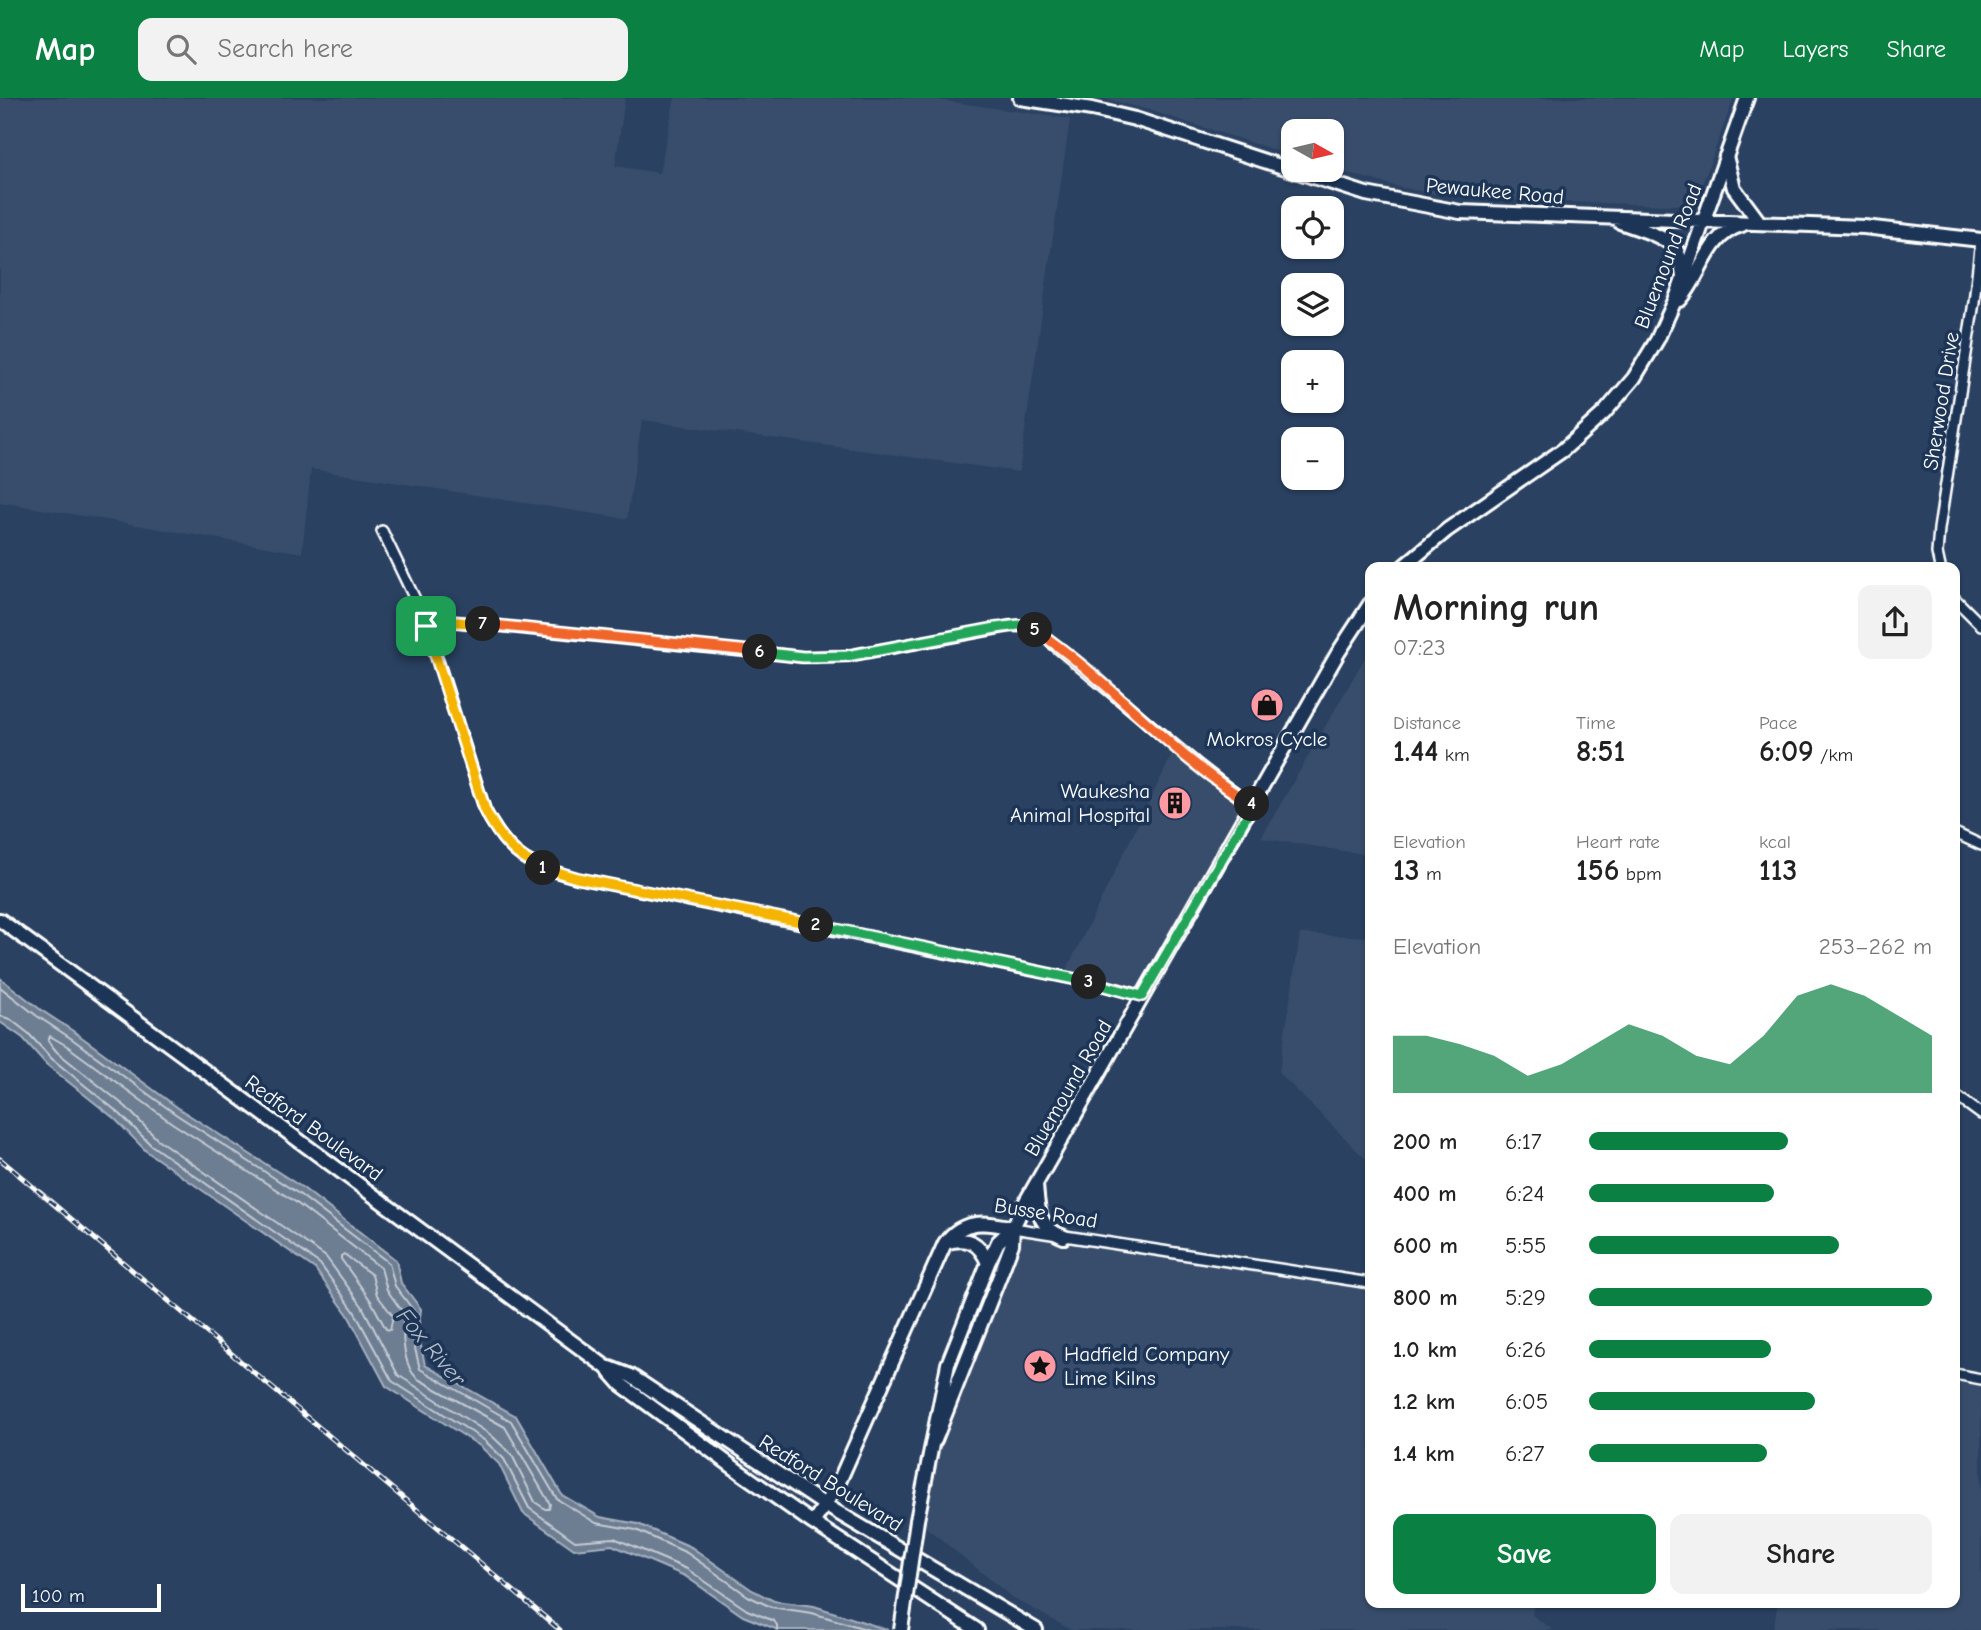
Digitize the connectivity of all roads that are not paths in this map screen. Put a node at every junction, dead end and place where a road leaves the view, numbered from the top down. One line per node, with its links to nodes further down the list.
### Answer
1 (1020, 98): 4 (main road, Pewaukee Road)
2 (1747, 98): 3 (main road, Bluemound Road)
3 (1726, 155): 5 (main road, Bluemound Road); 6 (main road)
4 (1611, 218): 5 (main road, Pewaukee Road); 8 (main road)
5 (1704, 221): 6 (main road, Pewaukee Road); 8 (main road, Bluemound Road)
6 (1756, 223): 7 (main road, Pewaukee Road); 9 (main road)
7 (1981, 240): 12 (street, Sherwood Drive)
8 (1683, 280): 9 (main road, Bluemound Road)
9 (1672, 308): 11 (main road, Bluemound Road)
10 (382, 531): 15 (street)
11 (1409, 562)
12 (1939, 562)
13 (1960, 604): 16 (street)
14 (1365, 612): 17 (main road, Bluemound Road)
15 (426, 622): 17 (street); 21 (street)
16 (1981, 625)
17 (1253, 805): 21 (main road, Bluemound Road)
18 (1960, 835): 19 (street)
19 (1981, 845)
20 (0, 920): 30 (main road, Redford Boulevard)
21 (1142, 996): 24 (main road, Bluemound Road)
22 (1960, 1099): 23 (street)
23 (1981, 1114)
24 (1036, 1184): 25 (main road, Bluemound Road); 26 (main road)
25 (1013, 1228): 26 (street, Busse Road); 27 (main road, Busse Road); 28 (main road, Bluemound Road); 33 (main road, Bluemound Road)
26 (1064, 1237): 29 (street, Busse Road)
27 (945, 1243): 28 (main road); 34 (main road)
28 (988, 1264): 33 (main road, Bluemound Road)
29 (1365, 1282)
30 (606, 1367): 34 (main road, Redford Boulevard); 35 (main road, Redford Boulevard)
31 (1960, 1375): 32 (street)
32 (1981, 1378)
33 (935, 1440): 36 (main road, Bluemound Road, bridge)
34 (825, 1505): 35 (main road); 38 (main road, Redford Boulevard)
35 (813, 1523): 37 (main road, Redford Boulevard)
36 (901, 1630)
37 (977, 1630)
38 (1036, 1630)

